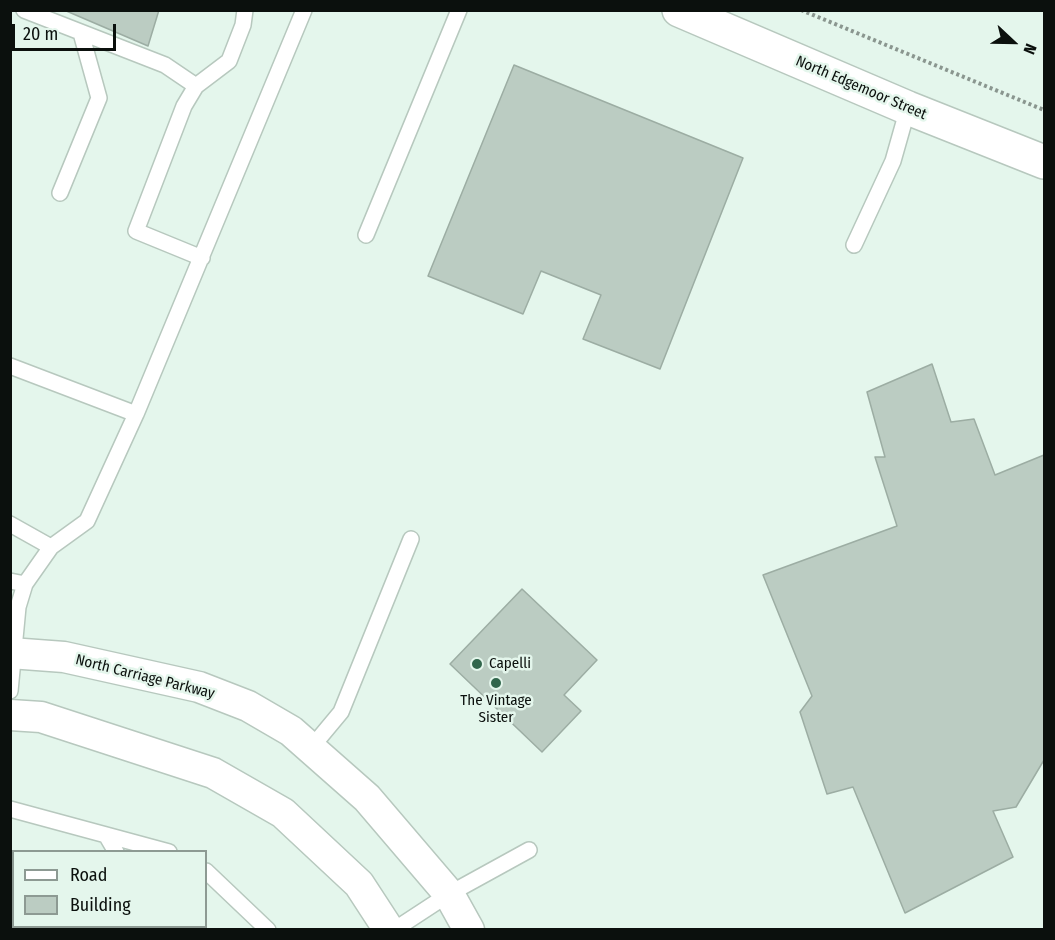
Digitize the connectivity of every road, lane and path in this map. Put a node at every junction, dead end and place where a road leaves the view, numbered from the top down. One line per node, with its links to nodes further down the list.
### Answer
1 (24, 10): 7 (lane)
2 (245, 10): 8 (lane)
3 (304, 10): 15 (lane)
4 (459, 10): 13 (lane)
5 (679, 10): 9 (street, North Edgemoor Street)
6 (801, 10): 10 (path)
7 (81, 33): 8 (lane); 12 (lane)
8 (196, 86): 15 (lane)
9 (908, 108): 11 (street, North Edgemoor Street); 14 (lane)
10 (1044, 110)
11 (1044, 162)
12 (60, 193)
13 (366, 235)
14 (854, 245)
15 (202, 258): 17 (lane)
16 (10, 366): 17 (lane)
17 (136, 414): 20 (lane)
18 (10, 524): 20 (lane)
19 (411, 539): 25 (lane)
20 (51, 547): 21 (lane)
21 (18, 583): 22 (lane)
22 (12, 653): 23 (lane); 25 (street, North Carriage Parkway)
23 (10, 691)
24 (10, 716): 34 (street)
25 (311, 748): 32 (street, North Carriage Parkway)
26 (10, 809): 27 (lane)
27 (106, 835): 28 (lane); 29 (lane)
28 (115, 850)
29 (162, 850)
30 (529, 850): 32 (lane)
31 (207, 872): 33 (lane)
32 (449, 894): 35 (lane); 36 (street, North Carriage Parkway)
33 (268, 930)
34 (389, 930)
35 (394, 930)
36 (468, 930)

